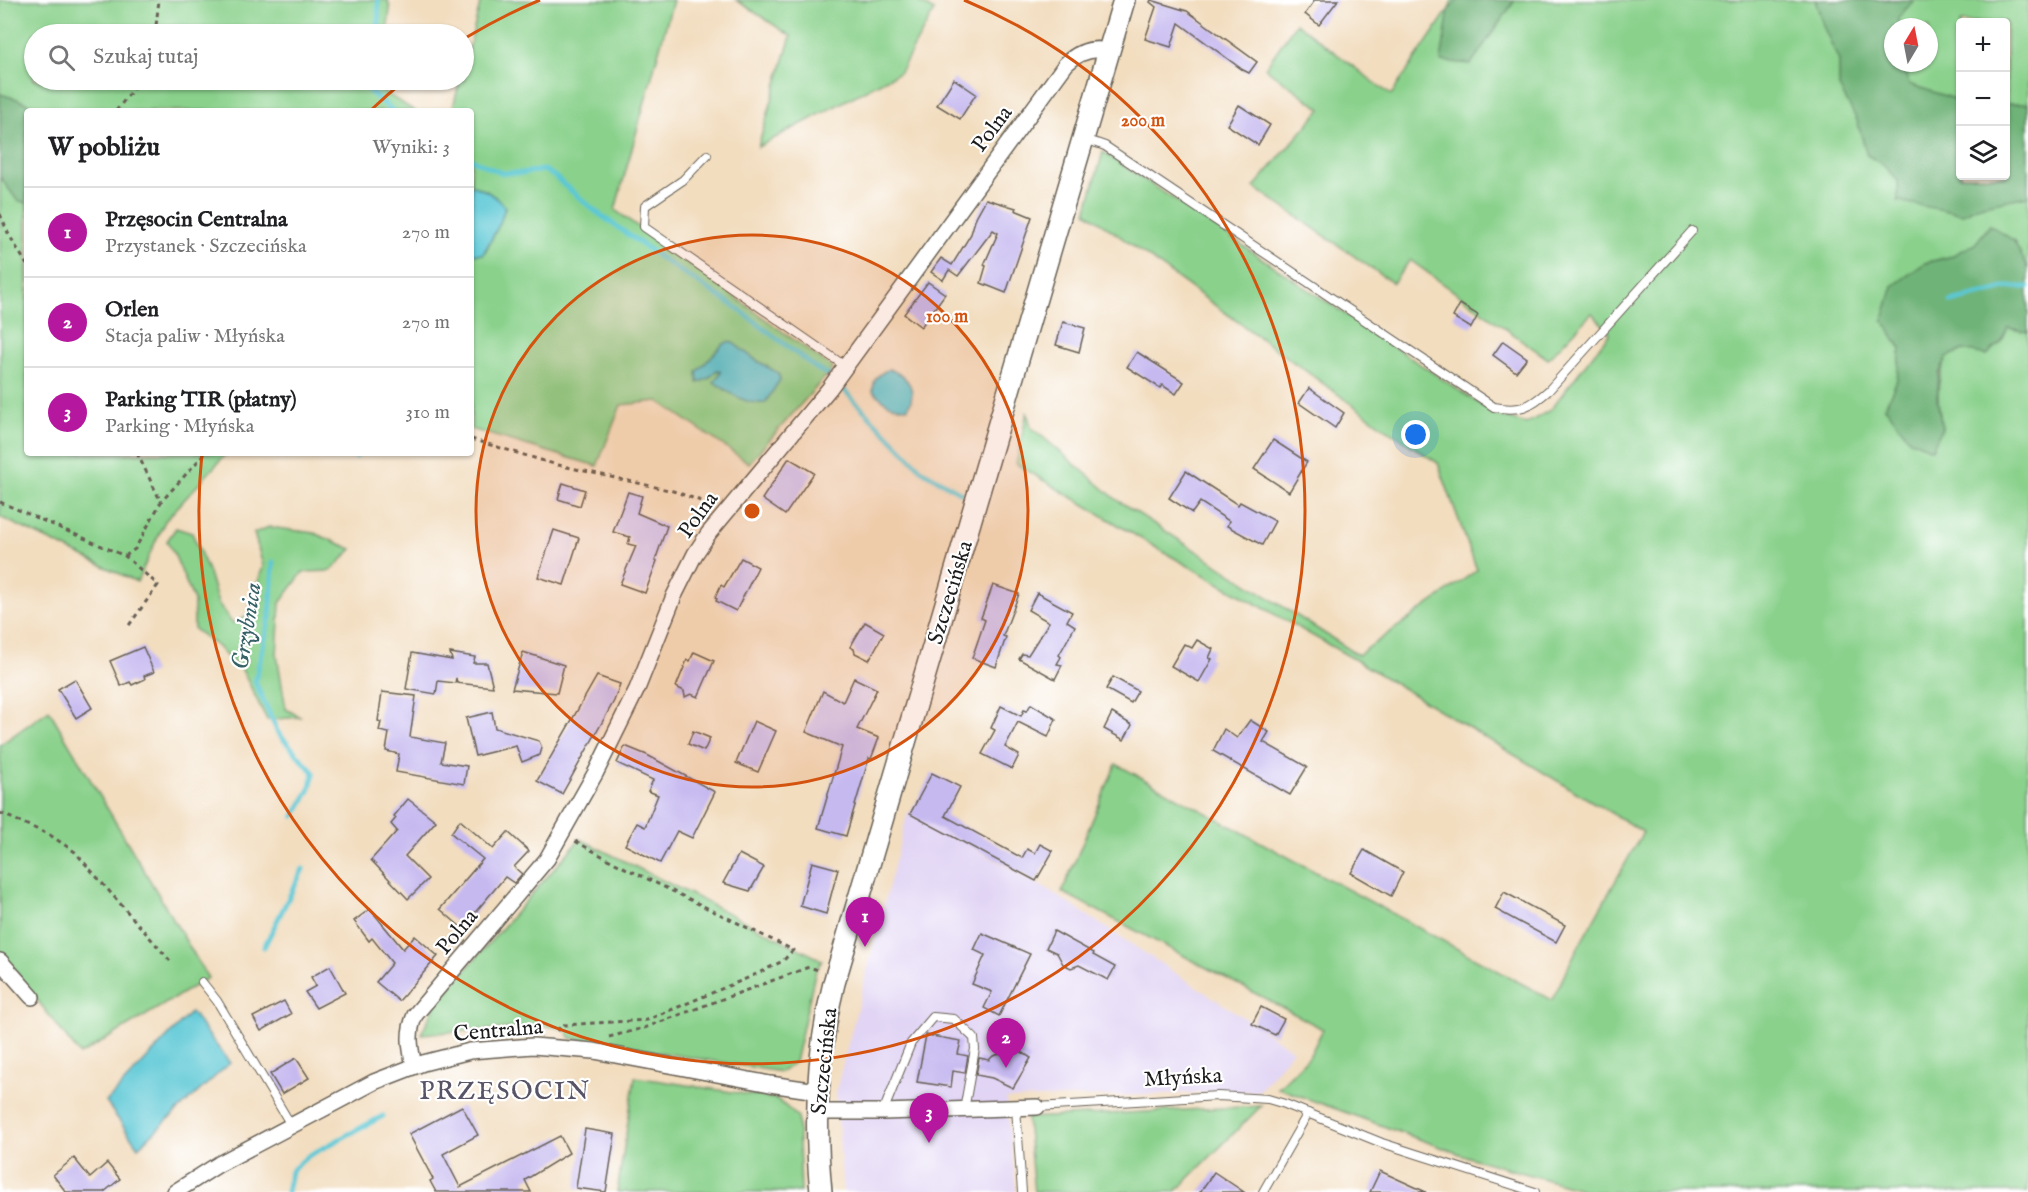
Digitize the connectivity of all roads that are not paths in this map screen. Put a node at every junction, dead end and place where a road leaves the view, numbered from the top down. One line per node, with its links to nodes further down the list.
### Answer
1 (1124, 0): 2 (street, Szczecińska)
2 (1109, 51): 3 (street, Szczecińska); 6 (street, Polna)
3 (1083, 138): 5 (lane); 11 (street, Szczecińska)
4 (707, 155): 6 (lane)
5 (1692, 231)
6 (845, 366): 10 (street, Polna)
7 (0, 961): 9 (street)
8 (202, 982): 17 (lane)
9 (32, 997)
10 (414, 1066): 11 (street, Centralna); 17 (street, Centralna)
11 (817, 1101): 15 (street, Młyńska); 19 (street, Szczecińska)
12 (1037, 1107): 13 (street, Młyńska); 16 (lane, Młyńska)
13 (1016, 1108): 14 (street, Młyńska); 20 (lane)
14 (963, 1110): 15 (street, Młyńska); 15 (lane)
15 (883, 1112)
16 (1308, 1113): 21 (lane); 22 (lane, Młyńska)
17 (291, 1125): 18 (street, Centralna)
18 (175, 1192)
19 (821, 1192)
20 (1022, 1192)
21 (1263, 1192)
22 (1535, 1192)

